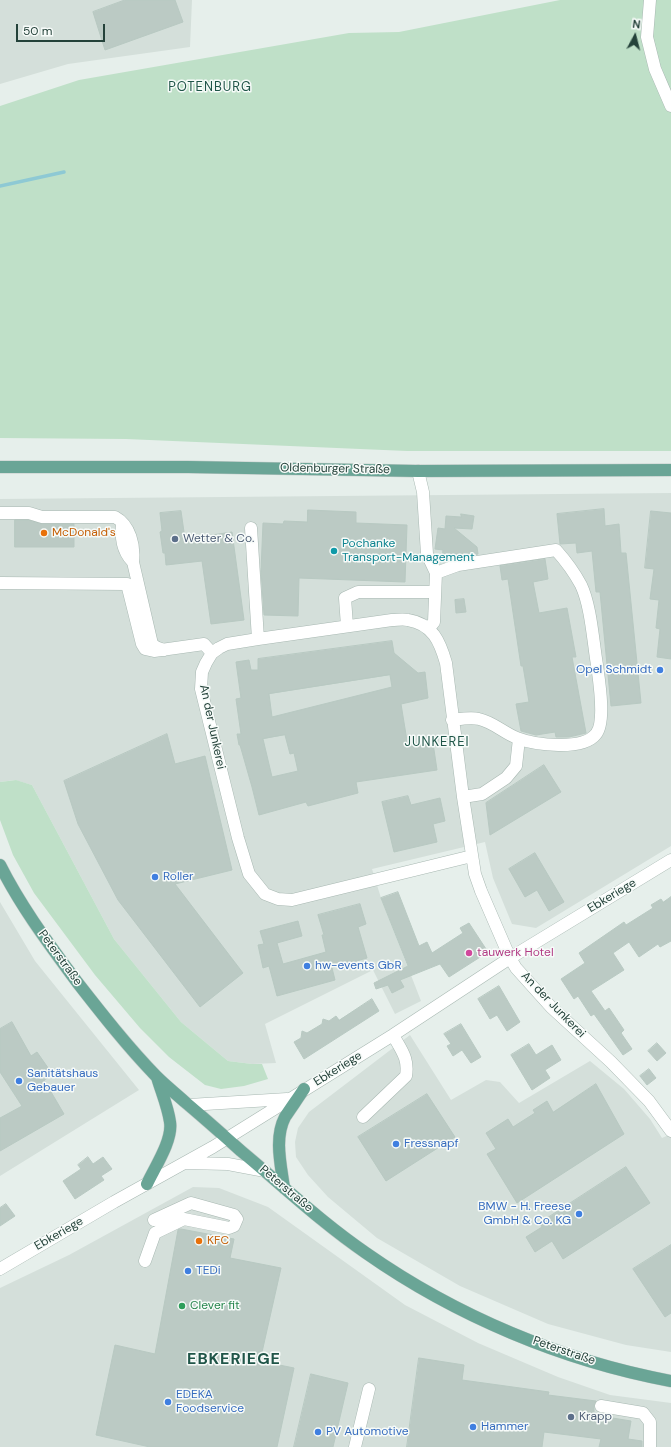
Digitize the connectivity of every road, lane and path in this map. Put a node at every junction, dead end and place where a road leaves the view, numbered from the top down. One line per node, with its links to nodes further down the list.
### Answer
1 (650, 5): 2 (street)
2 (671, 106)
3 (0, 467): 5 (main road, Oldenburger Straße)
4 (671, 470): 5 (main road, Oldenburger Straße)
5 (418, 471): 8 (street)
6 (0, 513): 14 (street)
7 (251, 528): 13 (street)
8 (436, 573): 10 (street); 17 (street)
9 (0, 583): 14 (street)
10 (434, 592): 11 (street); 12 (street)
11 (347, 626): 12 (street, An der Junkerei); 13 (street, An der Junkerei)
12 (428, 629): 16 (street, An der Junkerei)
13 (258, 639): 15 (street, An der Junkerei)
14 (164, 650): 15 (street)
15 (212, 653): 19 (street, An der Junkerei)
16 (452, 720): 17 (street); 18 (street, An der Junkerei)
17 (519, 739): 18 (street)
18 (463, 797): 19 (street, An der Junkerei)
19 (472, 856): 22 (street, An der Junkerei)
20 (671, 860): 22 (street, Ebkeriege)
21 (0, 865): 24 (main road, Peterstraße)
22 (510, 958): 23 (street, Ebkeriege); 29 (street, An der Junkerei)
23 (393, 1034): 25 (street, Ebkeriege); 28 (street)
24 (157, 1077): 27 (main road, Peterstraße); 33 (main road)
25 (304, 1089): 26 (street, Ebkeriege); 34 (main road)
26 (290, 1099): 27 (street); 30 (street, Ebkeriege)
27 (188, 1105): 30 (main road, Peterstraße)
28 (363, 1117)
29 (671, 1130)
30 (227, 1138): 31 (street, Ebkeriege); 32 (main road, Peterstraße)
31 (184, 1163): 32 (street); 33 (street, Ebkeriege)
32 (265, 1171): 34 (main road, Peterstraße)
33 (147, 1184): 37 (street, Ebkeriege)
34 (284, 1188): 38 (main road, Peterstraße)
35 (154, 1220): 36 (street)
36 (145, 1261)
37 (0, 1269)
38 (671, 1381)
39 (369, 1389): 41 (street)
40 (601, 1406): 42 (street)
41 (355, 1447)
42 (650, 1447)

